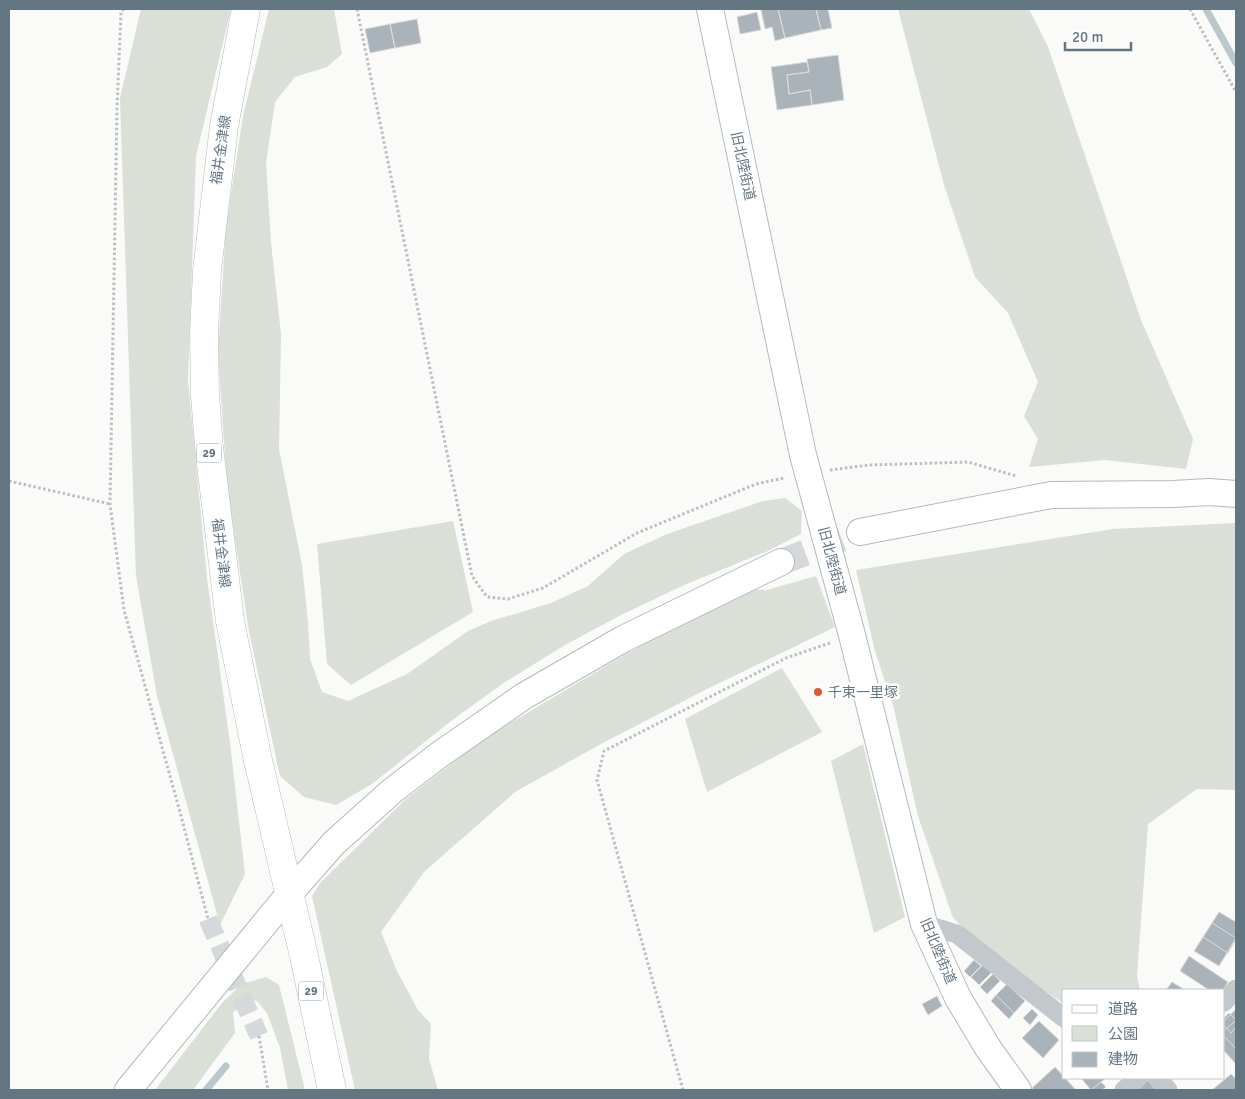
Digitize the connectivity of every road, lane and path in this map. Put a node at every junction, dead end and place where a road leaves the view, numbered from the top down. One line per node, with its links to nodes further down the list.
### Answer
1 (124, 9): 11 (path)
2 (246, 9): 15 (main road, 福井金津線 / 29)
3 (357, 9): 7 (path)
4 (710, 9): 7 (street, 旧北陸街道)
5 (1190, 9): 6 (path)
6 (1236, 92)
7 (808, 472): 8 (path); 14 (street, 旧北陸街道)
8 (1018, 477)
9 (9, 481): 11 (path)
10 (1236, 494): 12 (street)
11 (110, 504): 16 (path)
12 (860, 532)
13 (781, 562): 15 (street)
14 (852, 635): 17 (street, 旧北陸街道); 27 (path)
15 (290, 893): 24 (street); 26 (main road, 福井金津線 / 29)
16 (208, 920)
17 (924, 924): 20 (street); 28 (street, 旧北陸街道)
18 (1236, 989): 19 (street)
19 (1225, 1001)
20 (1062, 1016)
21 (259, 1036): 25 (path)
22 (1137, 1079): 29 (street)
23 (1158, 1079): 30 (street)
24 (128, 1090)
25 (268, 1090)
26 (332, 1090)
27 (683, 1090)
28 (1018, 1090)
29 (1124, 1090)
30 (1168, 1090)

